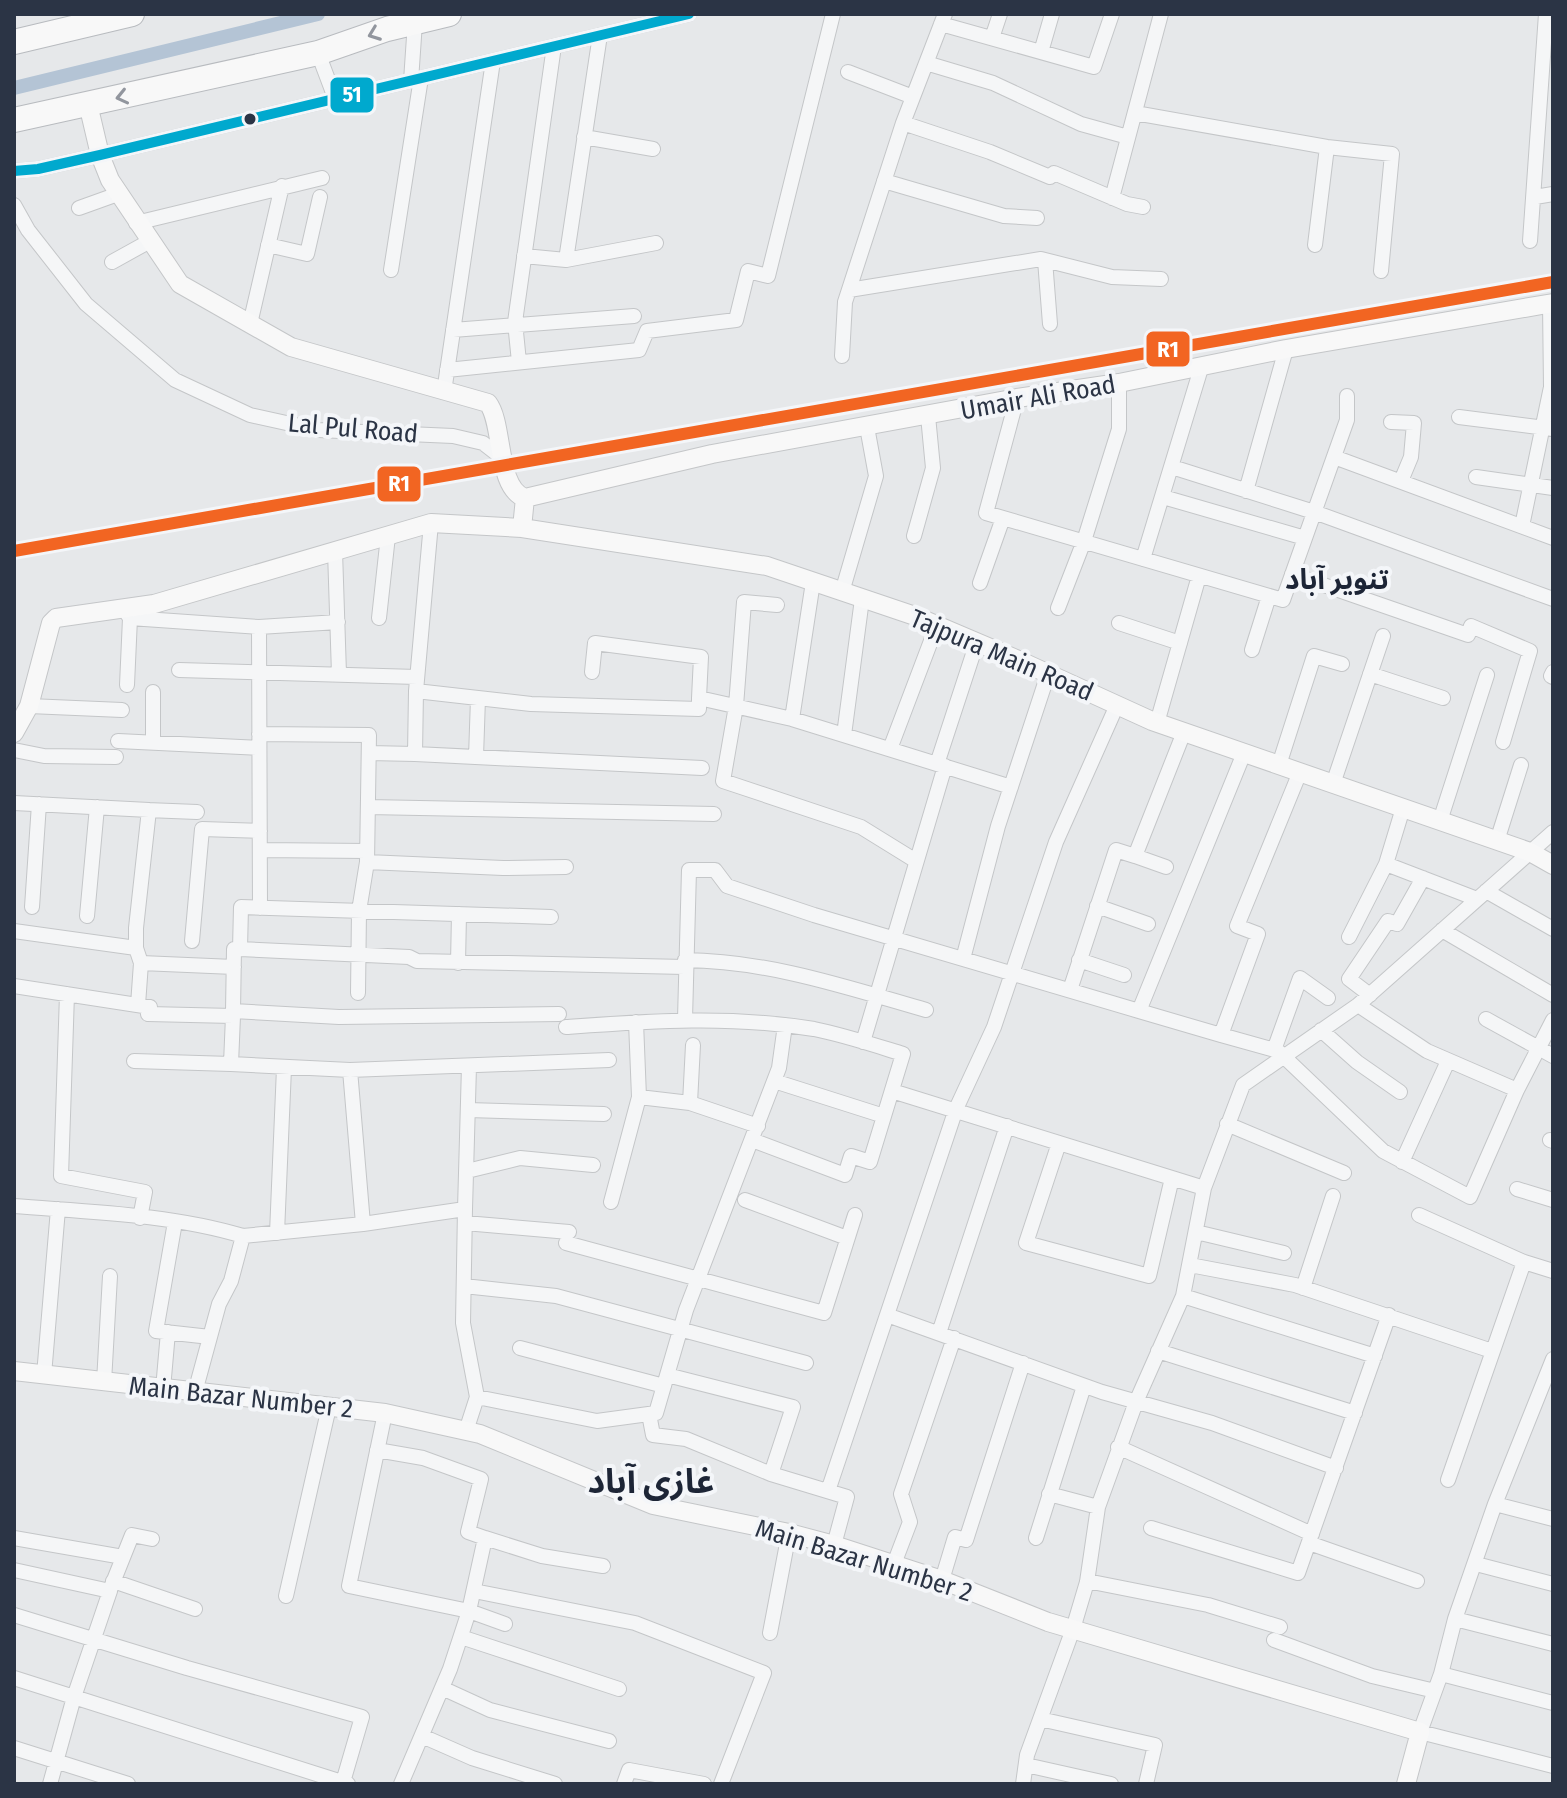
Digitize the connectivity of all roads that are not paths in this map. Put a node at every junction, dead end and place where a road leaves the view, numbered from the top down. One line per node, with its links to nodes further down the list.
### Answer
1 (449, 14): 11 (highway)
2 (689, 14): 13 (street)
3 (833, 14): 71 (street)
4 (1000, 14): 14 (street)
5 (1052, 14): 17 (street)
6 (1112, 14): 17 (street)
7 (1161, 14): 27 (street)
8 (1546, 14): 12 (street)
9 (118, 16): 15 (highway)
10 (943, 19): 14 (street); 20 (street)
11 (415, 22): 18 (highway, one-way to 18); 22 (street)
12 (1549, 30): 23 (street)
13 (600, 35): 16 (street); 30 (street)
14 (992, 38): 17 (street)
15 (14, 42)
16 (554, 46): 19 (street); 55 (street)
17 (1041, 52)
18 (318, 53): 25 (street); 26 (highway, one-way to 26)
19 (493, 61): 22 (street); 68 (street)
20 (926, 63): 24 (street); 31 (street)
21 (848, 72): 24 (street)
22 (416, 79): 25 (street); 59 (street)
23 (1547, 90): 32 (street)
24 (913, 97): 29 (street)
25 (335, 98): 35 (street)
26 (88, 104): 28 (highway); 35 (street)
27 (1135, 113): 31 (street); 33 (street)
28 (14, 120)
29 (903, 123): 38 (street); 44 (street)
30 (584, 137): 34 (street); 56 (street)
31 (1128, 137): 44 (street)
32 (1546, 141): 43 (street)
33 (1327, 147): 54 (street); 60 (street)
34 (653, 149)
35 (100, 155): 36 (street); 40 (street)
36 (14, 171)
37 (322, 178): 39 (street)
38 (884, 181): 48 (street); 62 (street)
39 (282, 186): 49 (street); 53 (street)
40 (118, 194): 47 (street); 49 (street)
41 (1553, 194): 43 (street)
42 (320, 197): 53 (street)
43 (1535, 197): 51 (street)
44 (1112, 198): 46 (street)
45 (14, 205): 83 (street, Lal Pul Road)
46 (1143, 207)
47 (79, 208)
48 (1037, 218)
49 (136, 223): 50 (street)
50 (150, 241): 58 (street); 65 (street)
51 (1530, 241)
52 (656, 243): 56 (street)
53 (268, 245): 65 (street)
54 (1315, 245)
55 (524, 256): 56 (street); 67 (street)
56 (566, 260)
57 (1045, 260): 61 (street); 62 (street); 66 (street)
58 (112, 262)
59 (391, 270)
60 (1381, 271)
61 (1161, 279)
62 (849, 290): 70 (street)
63 (1552, 303): 69 (street, Umair Ali Road); 82 (street)
64 (634, 316): 67 (street)
65 (250, 324): 75 (street)
66 (1050, 324)
67 (515, 325): 68 (street); 71 (street)
68 (453, 330): 73 (street)
69 (1286, 349): 72 (street, Umair Ali Road); 90 (street)
70 (842, 356)
71 (519, 362): 73 (street)
72 (1202, 365): 74 (street, Umair Ali Road); 85 (street)
73 (447, 370): 75 (street)
74 (1119, 383): 77 (street, Umair Ali Road); 102 (street)
75 (444, 392): 83 (street)
76 (1347, 396): 84 (street)
77 (1017, 398): 78 (street, Umair Ali Road); 94 (street)
78 (928, 416): 81 (street, Umair Ali Road); 99 (street)
79 (1459, 417): 82 (street)
80 (1391, 422): 87 (street)
81 (867, 427): 92 (street, Umair Ali Road); 109 (street)
82 (1548, 428): 88 (street)
83 (501, 457): 92 (street)
84 (1334, 457): 87 (street); 93 (street)
85 (1172, 467): 90 (street); 91 (street)
86 (1476, 477): 88 (street)
87 (1401, 481): 96 (street)
88 (1531, 485): 89 (street); 96 (street)
89 (1553, 488)
90 (1246, 491): 93 (street)
91 (1163, 497): 100 (street); 104 (street)
92 (525, 498): 97 (street)
93 (1314, 512): 100 (street); 112 (street)
94 (1003, 518): 102 (street); 108 (street)
95 (431, 523): 97 (street, Tajpura Main Road); 98 (street, Tajpura Main Road); 133 (street)
96 (1522, 526): 101 (street)
97 (522, 528): 107 (street, Tajpura Main Road)
98 (388, 536): 103 (street, Tajpura Main Road); 116 (street)
99 (914, 536)
100 (1305, 538): 105 (street)
101 (1553, 538)
102 (1084, 541): 104 (street); 114 (street)
103 (335, 551): 115 (street, Tajpura Main Road); 117 (street)
104 (1143, 559): 106 (street)
105 (1292, 574): 110 (street); 149 (street)
106 (1199, 576): 110 (street); 123 (street)
107 (813, 582): 109 (street, Tajpura Main Road); 143 (street)
108 (980, 583)
109 (842, 592): 111 (street, Tajpura Main Road)
110 (1269, 596): 124 (street)
111 (862, 599): 119 (street, Tajpura Main Road); 147 (street)
112 (1553, 599)
113 (777, 605): 141 (street)
114 (1058, 608)
115 (127, 614): 120 (street); 134 (street); 140 (street, Tajpura Main Road)
116 (379, 618)
117 (338, 622): 120 (street); 129 (street)
118 (1119, 623): 123 (street)
119 (937, 625): 122 (street, Tajpura Main Road); 151 (street)
120 (259, 627): 127 (street)
121 (1383, 636): 131 (street)
122 (977, 642): 130 (street, Tajpura Main Road); 157 (street)
123 (1180, 643): 144 (street)
124 (1252, 650)
125 (1342, 664): 158 (street)
126 (179, 670): 127 (street)
127 (259, 672): 129 (street); 148 (street)
128 (592, 672): 137 (street)
129 (339, 674): 133 (street)
130 (1048, 674): 139 (street, Tajpura Main Road); 163 (street)
131 (1370, 674): 138 (street); 162 (street)
132 (1487, 675): 172 (street)
133 (417, 684): 136 (street); 155 (street)
134 (127, 685)
135 (153, 692): 150 (street)
136 (478, 698): 137 (street); 156 (street)
137 (699, 698): 141 (street)
138 (1443, 698)
139 (1117, 705): 144 (street, Tajpura Main Road); 209 (street)
140 (29, 706): 142 (street); 146 (street)
141 (736, 706): 143 (street); 180 (street)
142 (122, 710)
143 (792, 719): 147 (street)
144 (1157, 723): 145 (street, Tajpura Main Road)
145 (1184, 732): 154 (street, Tajpura Main Road); 178 (street)
146 (14, 733)
147 (844, 735): 151 (street)
148 (259, 741): 150 (street); 153 (street); 173 (street)
149 (1503, 742)
150 (153, 743): 152 (street)
151 (890, 749): 157 (street)
152 (14, 750)
153 (369, 753): 155 (street); 167 (street)
154 (1244, 753): 158 (street, Tajpura Main Road); 221 (street)
155 (415, 754): 156 (street)
156 (476, 757): 160 (street)
157 (941, 765): 163 (street); 180 (street)
158 (1279, 765): 161 (street, Tajpura Main Road)
159 (1521, 765): 175 (street)
160 (702, 768)
161 (1300, 772): 162 (street, Tajpura Main Road); 229 (street)
162 (1333, 784): 168 (street, Tajpura Main Road)
163 (1011, 787): 204 (street)
164 (14, 803): 165 (street)
165 (39, 804): 166 (street); 188 (street)
166 (97, 807): 169 (street); 192 (street)
167 (368, 807): 171 (street); 179 (street)
168 (1403, 808): 172 (street, Tajpura Main Road); 181 (street)
169 (147, 810): 170 (street); 203 (street)
170 (197, 812)
171 (714, 814)
172 (1440, 821): 175 (street, Tajpura Main Road)
173 (260, 831): 176 (street); 200 (street)
174 (1553, 832): 177 (street)
175 (1497, 841): 177 (street, Tajpura Main Road)
176 (260, 850): 179 (street); 189 (street)
177 (1530, 852): 182 (street, Tajpura Main Road); 186 (street)
178 (1135, 856): 184 (street); 187 (street)
179 (367, 857): 183 (street); 190 (street)
180 (916, 861): 199 (street)
181 (1386, 864): 185 (street); 198 (street)
182 (1553, 865)
183 (566, 867)
184 (1166, 867)
185 (1423, 878): 186 (street); 218 (street)
186 (1482, 895): 195 (street); 196 (street)
187 (1097, 906): 194 (street); 205 (street)
188 (32, 907)
189 (260, 908): 190 (street); 201 (street)
190 (359, 911): 191 (street); 202 (street)
191 (459, 914): 193 (street); 206 (street)
192 (87, 916)
193 (551, 917)
194 (1148, 924)
195 (1553, 929)
196 (1442, 930): 215 (street); 218 (street)
197 (14, 931): 203 (street)
198 (1349, 937)
199 (892, 938): 204 (street); 207 (street); 216 (street)
200 (192, 941)
201 (240, 949): 202 (street); 208 (street)
202 (359, 954): 206 (street); 213 (street)
203 (139, 956): 208 (street); 219 (street)
204 (963, 959): 209 (street)
205 (1079, 960): 210 (street); 212 (street)
206 (458, 963): 207 (street)
207 (685, 963): 216 (street); 223 (street)
208 (234, 967): 222 (street)
209 (1014, 973): 212 (street); 248 (street)
210 (1124, 975)
211 (14, 986): 214 (street)
212 (1070, 990): 221 (street)
213 (358, 993)
214 (67, 994): 219 (street); 272 (street)
215 (1553, 995)
216 (876, 996): 220 (street); 230 (street)
217 (1328, 998): 233 (street)
218 (1364, 1000): 228 (street); 237 (street)
219 (138, 1005): 222 (street)
220 (926, 1010)
221 (1139, 1011): 229 (street)
222 (233, 1014): 226 (street); 238 (street)
223 (685, 1019): 226 (street); 227 (street)
224 (1486, 1019): 232 (street)
225 (1553, 1020): 232 (street)
226 (636, 1022): 246 (street)
227 (785, 1025): 230 (street); 242 (street)
228 (1321, 1030): 233 (street); 245 (street)
229 (1221, 1035): 233 (street)
230 (863, 1042): 244 (street)
231 (693, 1045): 247 (street)
232 (1539, 1047): 234 (street); 243 (street)
233 (1279, 1053): 252 (street); 256 (street)
234 (1553, 1056)
235 (609, 1060): 239 (street)
236 (134, 1061): 238 (street)
237 (1448, 1061): 243 (street); 256 (street)
238 (231, 1064): 240 (street)
239 (469, 1066): 241 (street); 249 (street)
240 (284, 1068): 241 (street); 276 (street)
241 (350, 1070): 274 (street)
242 (774, 1081): 251 (street); 254 (street)
243 (1517, 1090): 256 (street)
244 (892, 1091): 248 (street); 251 (street)
245 (1400, 1092)
246 (639, 1097): 247 (street); 266 (street)
247 (690, 1103): 254 (street)
248 (956, 1109): 253 (street); 288 (street)
249 (468, 1110): 250 (street); 258 (street)
250 (604, 1114)
251 (884, 1116): 254 (street)
252 (1227, 1124): 259 (street); 261 (street)
253 (1007, 1126): 255 (street); 292 (street)
254 (755, 1133): 284 (street)
255 (1059, 1143): 260 (street); 260 (street)
256 (1402, 1162)
257 (593, 1165): 258 (street)
258 (467, 1171): 271 (street)
259 (1344, 1173)
260 (1172, 1178): 261 (street)
261 (1204, 1188): 275 (street)
262 (1517, 1189): 265 (street)
263 (1333, 1196): 286 (street)
264 (745, 1200): 278 (street)
265 (1553, 1200)
266 (611, 1202)
267 (14, 1206): 268 (street)
268 (58, 1209): 272 (street); 303 (street)
269 (855, 1215): 278 (street)
270 (1419, 1215): 280 (street)
271 (465, 1216): 274 (street); 284 (street); 285 (street)
272 (140, 1218): 273 (street)
273 (175, 1222): 277 (street); 291 (street)
274 (363, 1224): 276 (street)
275 (1196, 1232): 279 (street); 281 (street)
276 (277, 1233): 277 (street)
277 (243, 1236): 293 (street)
278 (847, 1238): 284 (street)
279 (1284, 1253)
280 (1524, 1262): 282 (street); 297 (street)
281 (1190, 1265): 286 (street); 287 (street)
282 (1553, 1271)
283 (110, 1276): 305 (street)
284 (698, 1279): 290 (street)
285 (464, 1286): 290 (street); 309 (street)
286 (1303, 1288): 289 (street)
287 (1183, 1296): 296 (street); 298 (street)
288 (887, 1315): 292 (street); 321 (street)
289 (1389, 1315): 297 (street); 298 (street)
290 (680, 1331): 300 (street); 304 (street)
291 (168, 1332): 293 (street); 307 (street)
292 (939, 1333): 294 (street)
293 (210, 1337): 308 (street)
294 (954, 1338): 301 (street); 335 (street)
295 (520, 1348): 304 (street)
296 (1158, 1351): 310 (street); 313 (street)
297 (1492, 1351): 320 (street)
298 (1375, 1356): 313 (street)
299 (1553, 1359): 323 (street)
300 (806, 1363)
301 (1023, 1363): 306 (street); 339 (street)
302 (14, 1371): 303 (street, Main Bazar Number 2)
303 (44, 1375): 305 (street, Main Bazar Number 2)
304 (666, 1380): 314 (street); 319 (street)
305 (104, 1382): 307 (street, Main Bazar Number 2)
306 (1084, 1386): 310 (street); 322 (street)
307 (163, 1389): 308 (street, Main Bazar Number 2)
308 (195, 1392): 311 (street, Main Bazar Number 2)
309 (477, 1397): 314 (street); 315 (street)
310 (1136, 1402): 316 (street); 318 (street)
311 (329, 1407): 312 (street, Main Bazar Number 2); 345 (street)
312 (385, 1413): 315 (street, Main Bazar Number 2); 317 (street)
313 (1355, 1413): 318 (street)
314 (649, 1414): 319 (street)
315 (466, 1431): 327 (street, Main Bazar Number 2)
316 (1118, 1447): 324 (street); 332 (street)
317 (377, 1450): 329 (street); 347 (street)
318 (1336, 1468): 332 (street)
319 (771, 1474): 321 (street)
320 (1448, 1480)
321 (828, 1491): 333 (street)
322 (1049, 1494): 324 (street); 330 (street)
323 (1495, 1504): 325 (street); 336 (street)
324 (1098, 1507): 340 (street)
325 (1553, 1519)
326 (1151, 1528): 332 (street)
327 (789, 1533): 333 (street, Main Bazar Number 2); 352 (street)
328 (14, 1538): 334 (street)
329 (485, 1538): 337 (street); 344 (street)
330 (1036, 1538)
331 (152, 1539): 334 (street)
332 (1311, 1539): 341 (street)
333 (834, 1545): 335 (street, Main Bazar Number 2)
334 (123, 1557): 343 (street)
335 (894, 1564): 339 (street, Main Bazar Number 2)
336 (1476, 1564): 342 (street); 349 (street)
337 (603, 1566)
338 (14, 1570): 343 (street)
339 (942, 1580): 351 (street, Main Bazar Number 2)
340 (1087, 1581): 351 (street); 360 (street)
341 (1417, 1581)
342 (1553, 1584)
343 (112, 1586): 346 (street); 354 (street)
344 (474, 1591): 347 (street); 380 (street)
345 (286, 1596)
346 (195, 1609)
347 (469, 1611): 350 (street); 353 (street)
348 (14, 1615): 354 (street)
349 (1455, 1619): 355 (street); 356 (street)
350 (505, 1624)
351 (1073, 1629): 363 (street); 364 (street, Main Bazar Number 2)
352 (770, 1633)
353 (461, 1637): 358 (street); 359 (street)
354 (94, 1640): 361 (street); 373 (street)
355 (1553, 1644)
356 (1441, 1674): 360 (street); 362 (street)
357 (14, 1678): 361 (street)
358 (442, 1688): 365 (street); 366 (street)
359 (619, 1689)
360 (1435, 1691): 364 (street)
361 (74, 1697): 368 (street); 371 (street)
362 (1553, 1703)
363 (1040, 1719): 369 (street); 383 (street)
364 (1420, 1732): 370 (street); 384 (street)
365 (422, 1736): 376 (street); 377 (street)
366 (609, 1741)
367 (14, 1748): 368 (street)
368 (56, 1762): 374 (street); 375 (street)
369 (1026, 1765): 381 (street); 382 (street)
370 (1553, 1766)
371 (300, 1777): 373 (street)
372 (677, 1782): 378 (street); 379 (street)
373 (346, 1783)
374 (50, 1784)
375 (128, 1784)
376 (401, 1784)
377 (555, 1784)
378 (624, 1784)
379 (704, 1784)
380 (721, 1784)
381 (1023, 1784)
382 (1111, 1784)
383 (1146, 1784)
384 (1406, 1784)

